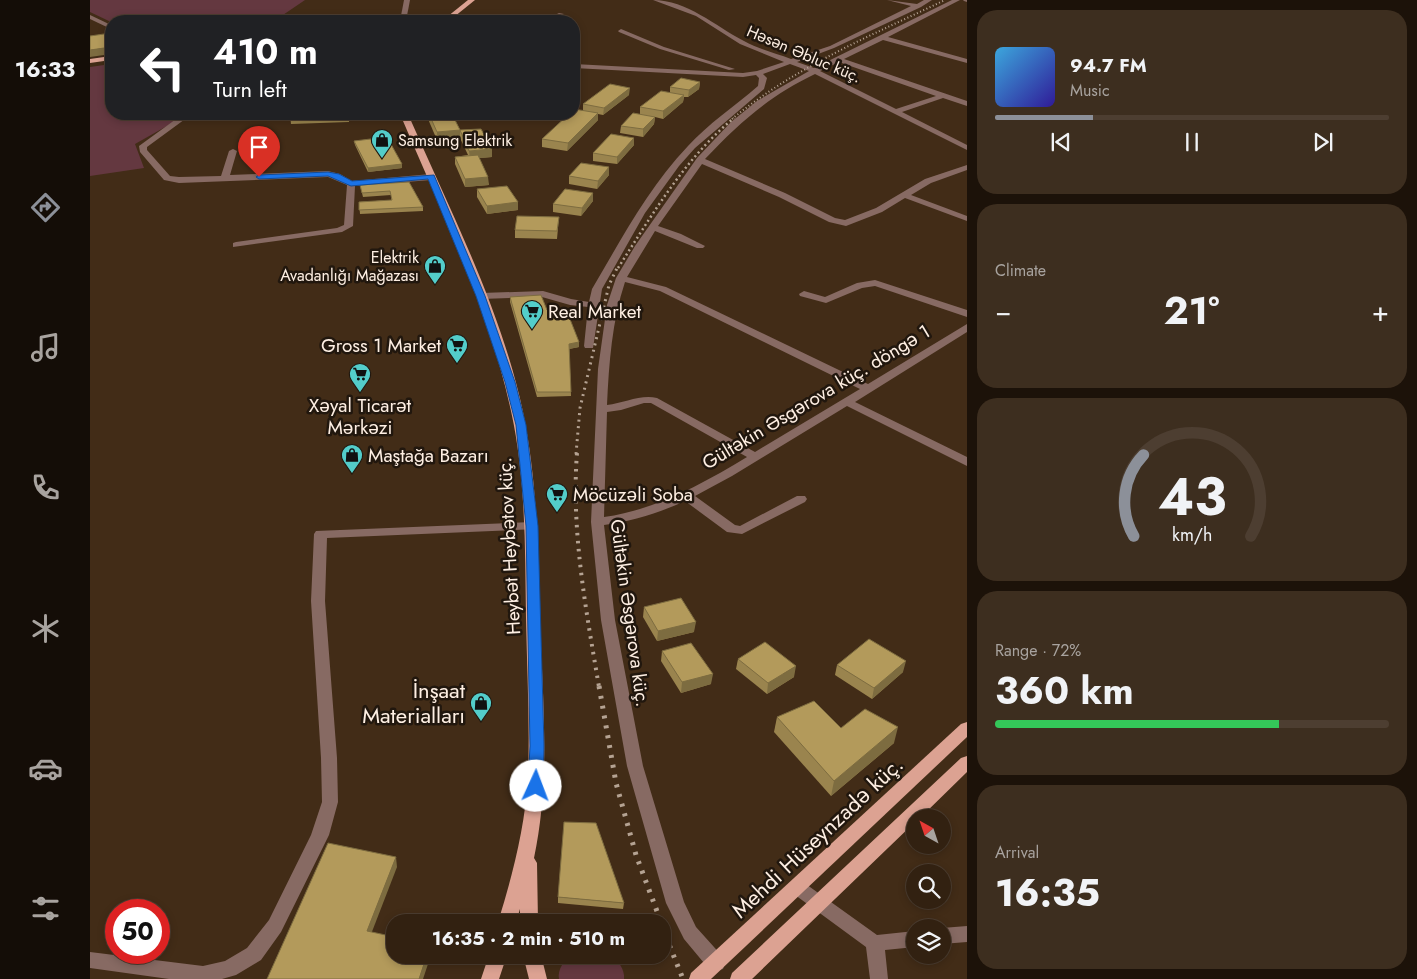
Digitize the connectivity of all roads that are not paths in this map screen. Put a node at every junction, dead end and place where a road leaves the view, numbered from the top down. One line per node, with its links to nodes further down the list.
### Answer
1 (407, 0): 8 (street)
2 (472, 0): 9 (main road)
3 (656, 0): 18 (street, Həsən Əbluc küç.)
4 (890, 0): 7 (street)
5 (957, 0): 6 (street, Gültəkin Əsgərova küç.)
6 (932, 5): 7 (street); 7 (street); 13 (street, Gültəkin Əsgərova küç.)
7 (917, 6): 18 (street)
8 (404, 15)
9 (453, 15)
10 (90, 16): 11 (street)
11 (105, 24)
12 (621, 31): 19 (street)
13 (881, 37): 15 (street, Gültəkin Əsgərova küç.); 16 (street)
14 (105, 59): 17 (main road)
15 (838, 59): 21 (street, Gültəkin Əsgərova küç.); 25 (street)
16 (967, 60)
17 (90, 61)
18 (793, 62): 21 (street, Həsən Əbluc küç.); 23 (street)
19 (715, 64): 22 (street); 24 (street)
20 (580, 66): 22 (street)
21 (815, 71): 27 (street, Həsən Əbluc küç.); 32 (street, Gültəkin Əsgərova küç.)
22 (697, 73): 24 (street)
23 (758, 74): 24 (street); 45 (street)
24 (742, 75)
25 (942, 96): 26 (street); 27 (street)
26 (967, 104)
27 (896, 112): 30 (street, Həsən Əbluc küç.)
28 (179, 120): 35 (street)
29 (407, 120): 34 (main road, Heybət Heybətov küç.)
30 (967, 148)
31 (233, 151): 35 (street)
32 (700, 160): 37 (street); 39 (street, Gültəkin Əsgərova küç.)
33 (967, 167): 37 (street)
34 (431, 177): 36 (street); 44 (main road, Heybət Heybətov küç.)
35 (225, 178): 36 (street)
36 (351, 184): 40 (street)
37 (904, 195): 38 (street)
38 (966, 219)
39 (654, 228): 41 (street); 42 (street, Gültəkin Əsgərova küç.)
40 (236, 245)
41 (700, 246)
42 (621, 278): 49 (street); 51 (street, Gültəkin Əsgərova küç.)
43 (804, 294): 46 (street)
44 (481, 296): 45 (street); 57 (main road, Heybət Heybətov küç.)
45 (593, 305): 48 (street)
46 (967, 314)
47 (967, 327): 49 (street, Gültəkin Əsgərova küç. döngə 1)
48 (589, 346)
49 (868, 388): 50 (street, Gültəkin Əsgərova küç. döngə 1)
50 (847, 402): 52 (street, Gültəkin Əsgərova küç. döngə 1); 53 (street)
51 (601, 409): 52 (street); 56 (street, Gültəkin Əsgərova küç.)
52 (755, 458): 54 (street, Gültəkin Əsgərova küç. döngə 1)
53 (967, 462)
54 (685, 496): 55 (street); 56 (street, Gültəkin Əsgərova küç. döngə 1)
55 (801, 499)
56 (597, 522): 70 (street, Gültəkin Əsgərova küç.)
57 (532, 526): 60 (main road, Heybət Heybətov küç.); 69 (street)
58 (967, 728): 61 (main road, Mehdi Hüseynzadə küç.)
59 (967, 762): 62 (main road)
60 (528, 848): 63 (main road); 64 (main road)
61 (797, 887): 62 (street); 70 (main road, Mehdi Hüseynzadə küç.)
62 (820, 904): 68 (street); 78 (main road)
63 (509, 914)
64 (529, 914)
65 (967, 934): 66 (street)
66 (951, 935)
67 (906, 940): 68 (street)
68 (874, 943): 79 (street)
69 (90, 960)
70 (716, 963): 77 (main road, Mehdi Hüseynzadə küç.)
71 (495, 964): 74 (main road)
72 (528, 964): 75 (main road)
73 (534, 964): 76 (main road)
74 (490, 979)
75 (528, 979)
76 (538, 979)
77 (698, 979)
78 (739, 979)
79 (879, 979)

